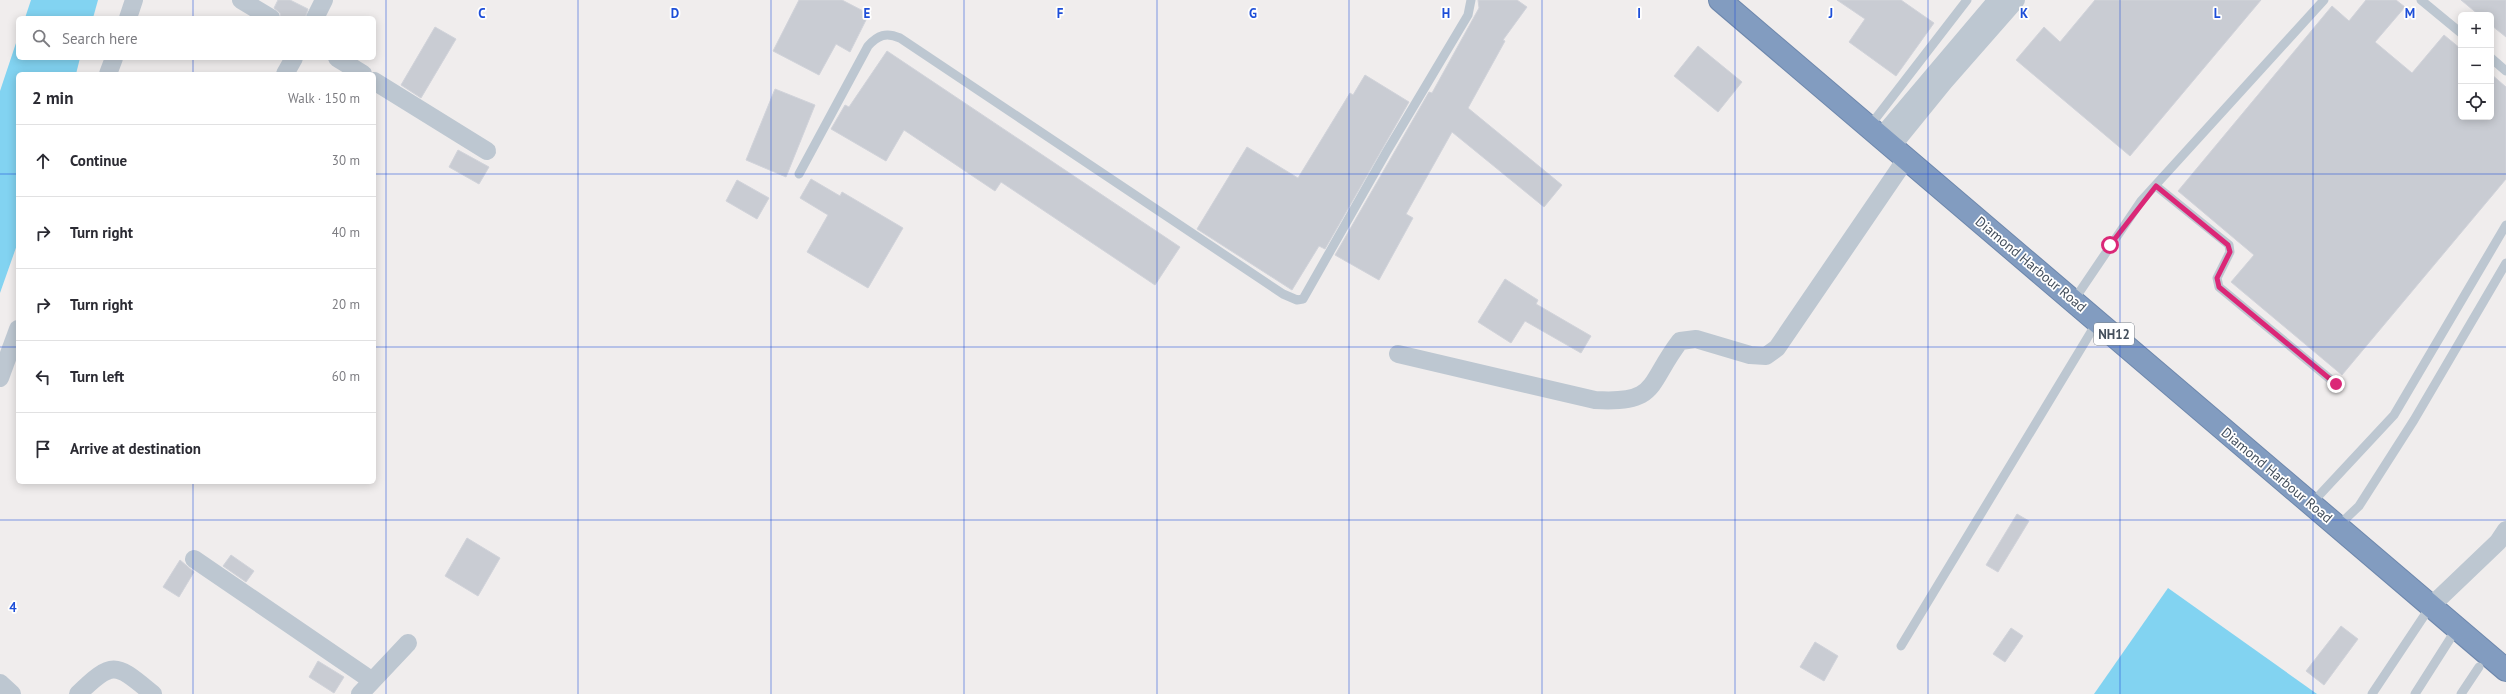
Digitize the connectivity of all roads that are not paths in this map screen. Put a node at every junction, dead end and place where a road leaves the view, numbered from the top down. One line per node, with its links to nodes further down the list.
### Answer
1 (134, 0): 11 (street)
2 (242, 0): 12 (street)
3 (324, 0): 13 (street)
4 (1471, 0): 26 (lane)
5 (1720, 0): 24 (highway, Diamond Harbour Road / NH12)
6 (1967, 0): 24 (lane)
7 (1997, 0): 24 (street)
8 (2016, 0): 24 (street)
9 (2324, 0): 27 (lane)
10 (2421, 0): 14 (lane)
11 (129, 16)
12 (268, 16)
13 (316, 16)
14 (2458, 31)
15 (113, 60): 20 (street)
16 (293, 60): 21 (street)
17 (340, 60): 22 (street)
18 (2494, 61): 19 (lane)
19 (2506, 71)
20 (109, 72)
21 (286, 72)
22 (360, 72)
23 (376, 86): 25 (street)
24 (1887, 142): 30 (highway, Diamond Harbour Road / NH12); 33 (street)
25 (487, 151)
26 (799, 174)
27 (2156, 186): 30 (lane); 35 (lane)
28 (2506, 225): 36 (lane)
29 (2506, 263): 37 (lane)
30 (2074, 300): 31 (highway, Diamond Harbour Road / NH12)
31 (2098, 321): 36 (highway, Diamond Harbour Road / NH12); 43 (lane)
32 (16, 334): 34 (street)
33 (1398, 354)
34 (0, 378)
35 (2336, 384)
36 (2311, 504): 37 (highway, Diamond Harbour Road / NH12)
37 (2338, 526): 40 (highway, Diamond Harbour Road / NH12)
38 (2506, 530): 40 (street)
39 (194, 559): 47 (street)
40 (2430, 606): 41 (highway, Diamond Harbour Road / NH12); 51 (lane)
41 (2457, 628): 45 (highway, Diamond Harbour Road / NH12); 52 (lane)
42 (408, 643): 47 (street)
43 (1901, 646)
44 (2479, 667): 53 (lane)
45 (2506, 670)
46 (0, 684): 48 (street)
47 (365, 687)
48 (12, 694)
49 (78, 694): 50 (street)
50 (153, 694)
51 (2372, 694)
52 (2415, 694)
53 (2461, 694)

